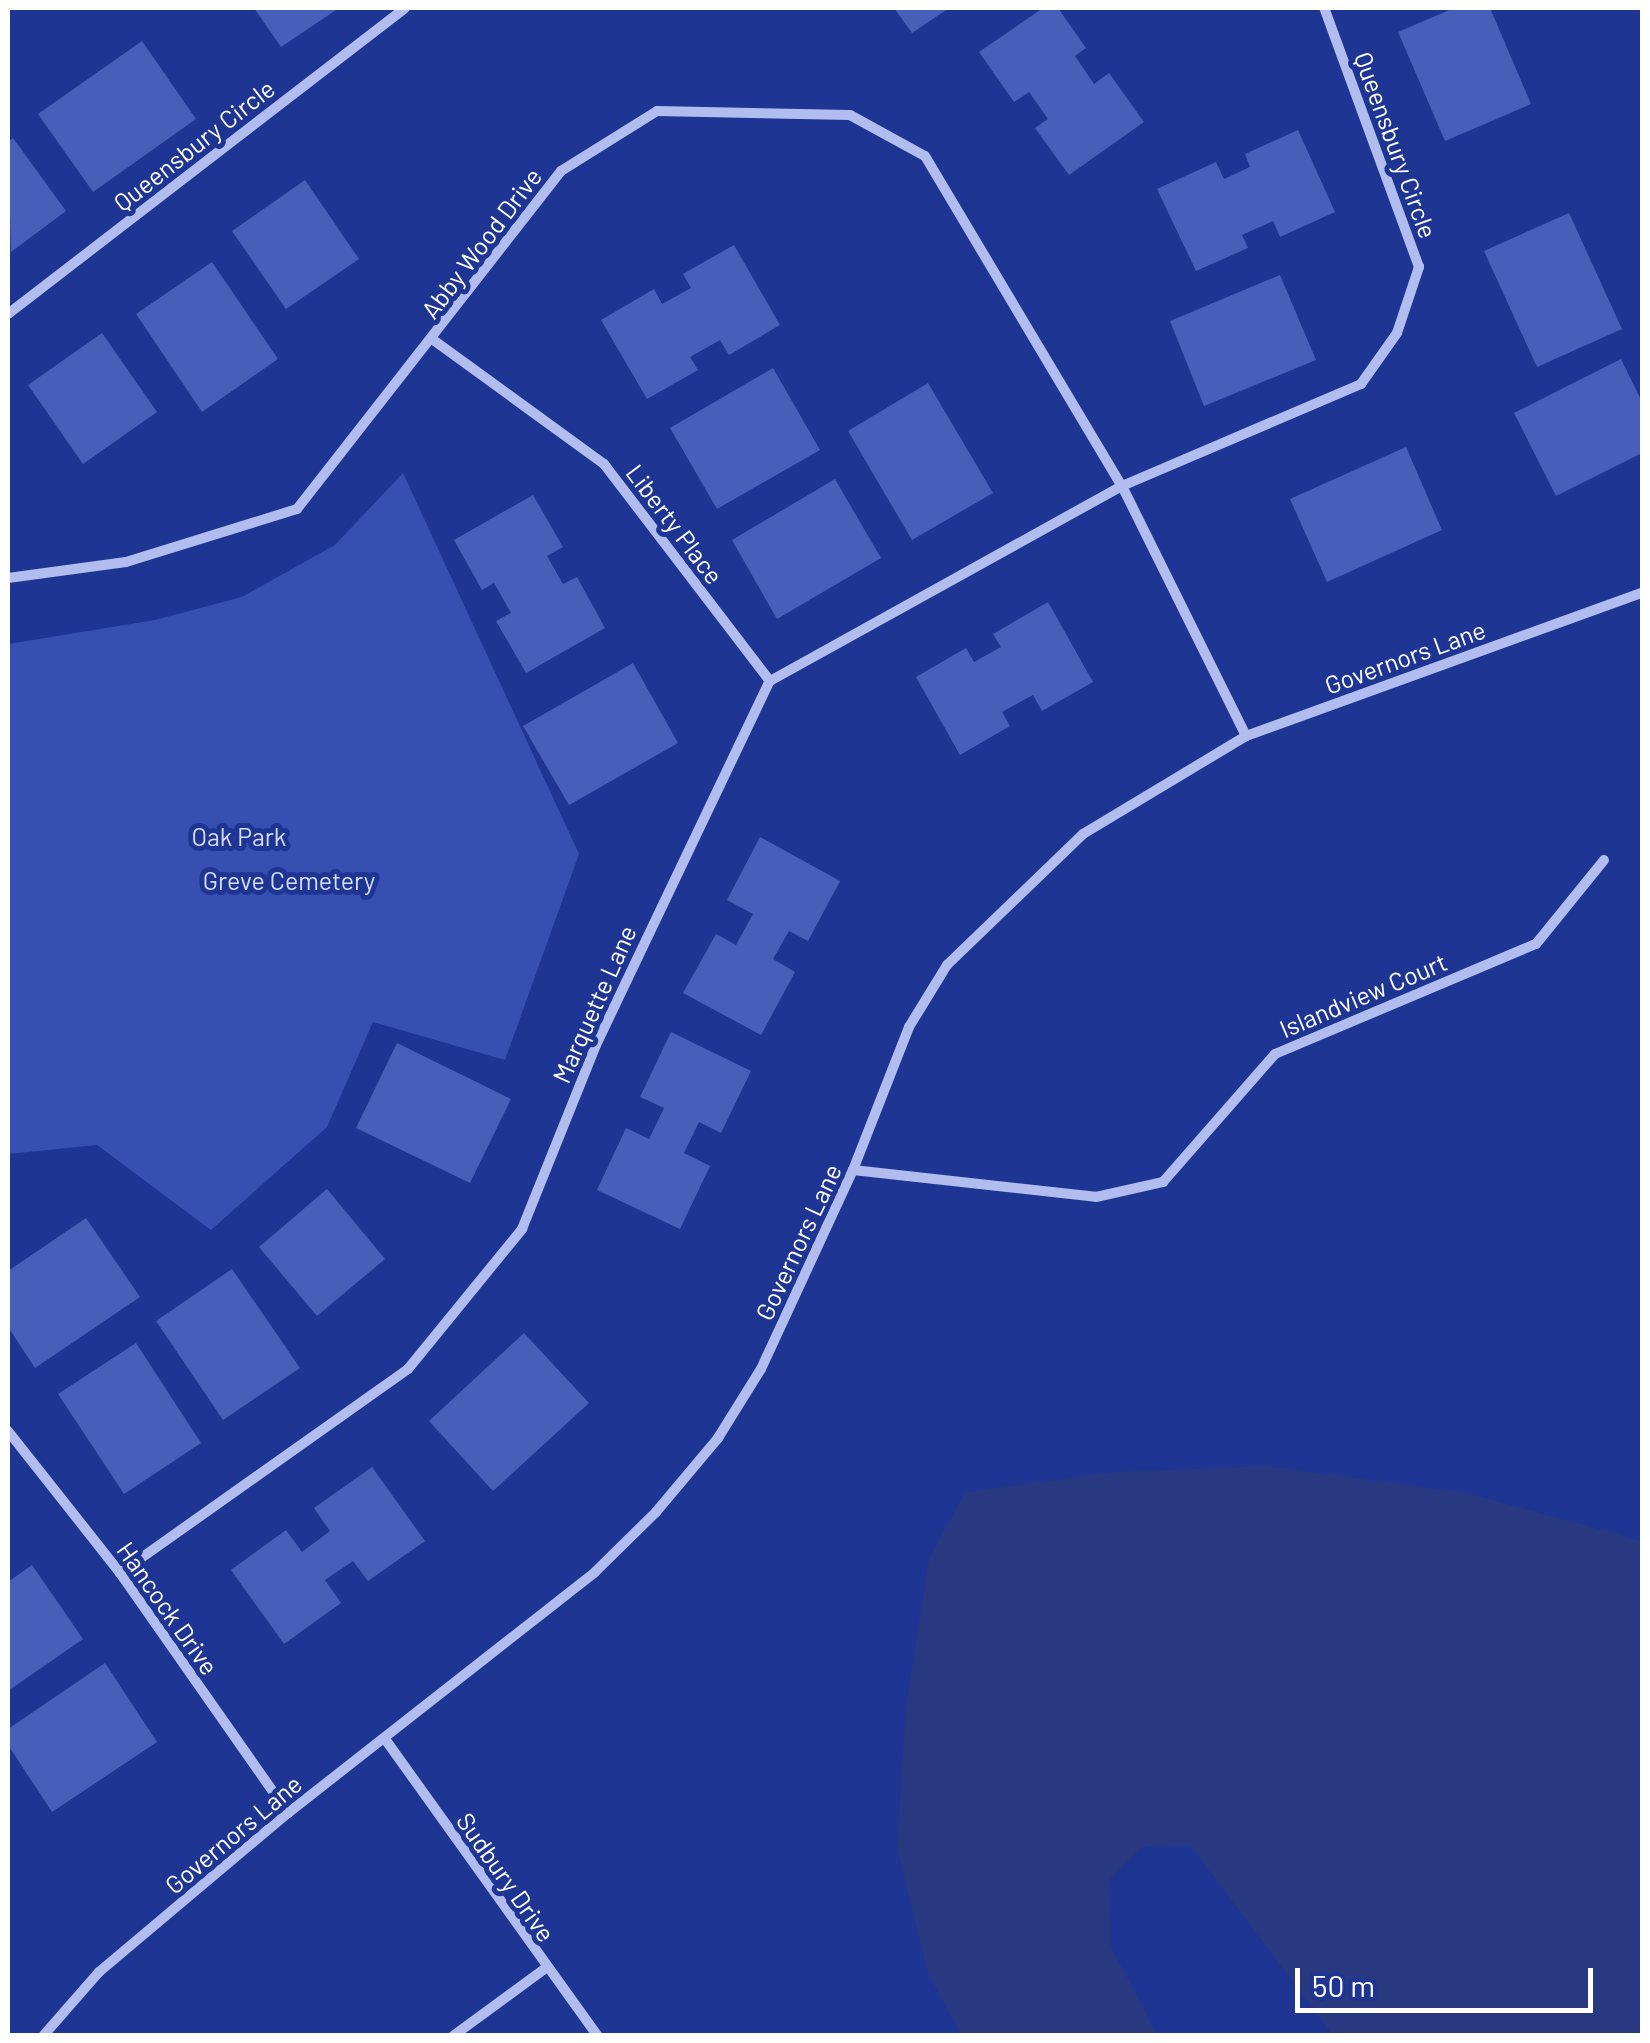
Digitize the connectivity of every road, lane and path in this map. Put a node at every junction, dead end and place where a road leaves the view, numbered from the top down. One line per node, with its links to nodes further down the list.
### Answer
1 (405, 8): 3 (street, Queensbury Circle)
2 (1324, 8): 5 (street, Queensbury Circle)
3 (8, 314)
4 (432, 339): 5 (street, Abby Wood Drive); 6 (street, Abby Wood Drive); 8 (street, Liberty Place)
5 (1122, 486): 8 (street); 9 (street, Abby Wood Drive)
6 (8, 578)
7 (1642, 593): 9 (street, Governors Lane)
8 (770, 681): 13 (street, Marquette Lane)
9 (1246, 736): 11 (street, Governors Lane)
10 (1604, 860): 11 (street, Islandview Court)
11 (853, 1170): 14 (street, Governors Lane)
12 (8, 1431): 13 (street, Hancock Drive)
13 (120, 1573): 15 (street, Hancock Drive)
14 (385, 1739): 15 (street, Governors Lane); 16 (street, Sudbury Drive)
15 (288, 1813): 17 (street, Governors Lane)
16 (546, 1968): 18 (street); 19 (street, Sudbury Drive)
17 (43, 2036)
18 (452, 2036)
19 (598, 2036)

